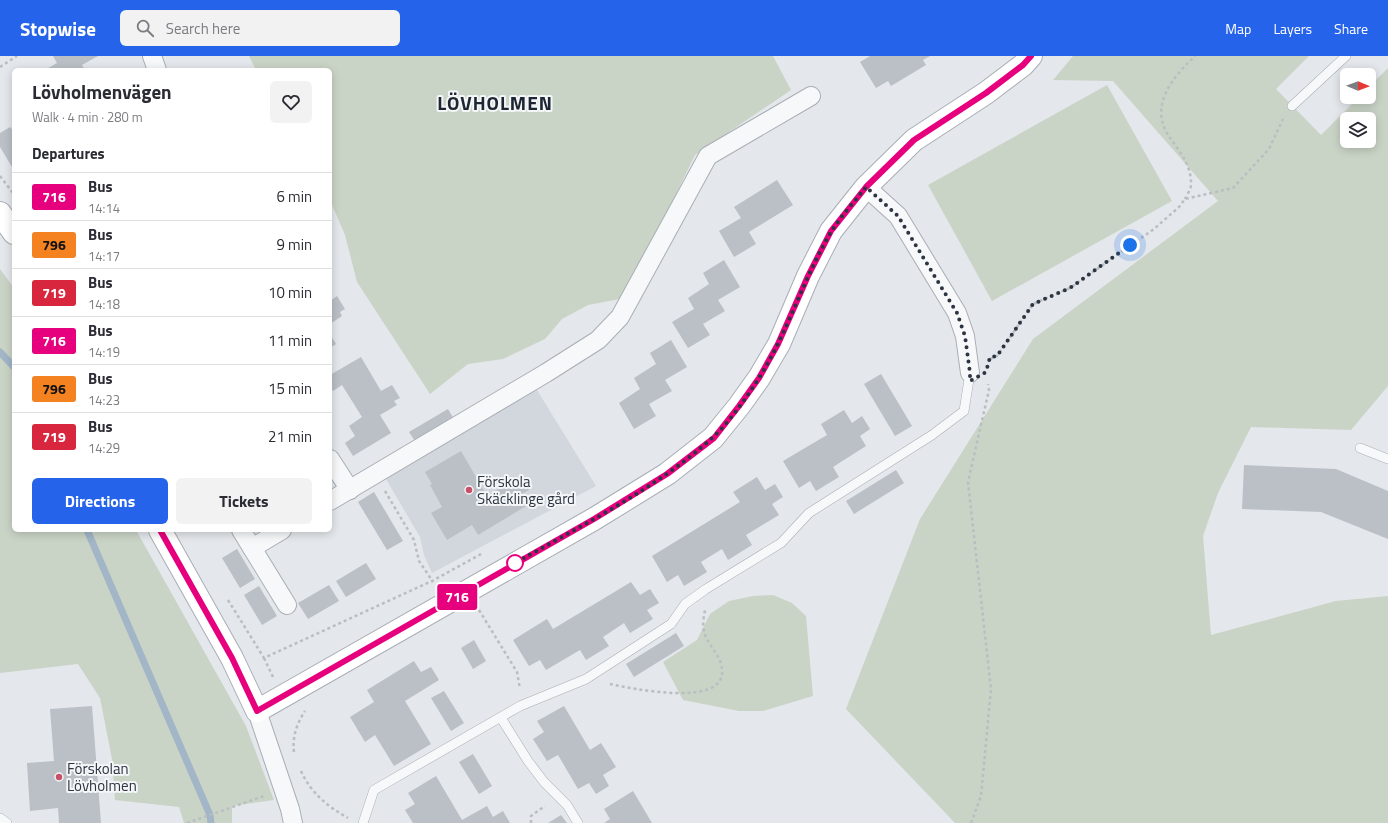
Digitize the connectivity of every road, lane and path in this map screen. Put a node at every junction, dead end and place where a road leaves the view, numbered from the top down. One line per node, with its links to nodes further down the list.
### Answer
1 (17, 56): 6 (path)
2 (152, 56): 7 (street)
3 (1031, 56): 11 (street)
4 (1195, 56): 13 (path)
5 (1346, 56): 9 (lane)
6 (0, 67)
7 (156, 68)
8 (811, 96): 20 (street)
9 (1292, 106): 13 (path)
10 (0, 176): 12 (path)
11 (866, 187): 16 (street); 31 (street)
12 (12, 192)
13 (1185, 199): 16 (path)
14 (0, 213): 15 (street)
15 (12, 230)
16 (975, 375): 27 (lane); 46 (path)
17 (1360, 448): 18 (lane)
18 (1388, 459)
19 (332, 462): 20 (street)
20 (350, 490): 21 (street)
21 (332, 500)
22 (161, 532): 31 (street)
23 (242, 532): 25 (street)
24 (279, 532): 25 (street)
25 (252, 548): 29 (street)
26 (487, 552): 28 (path)
27 (706, 589): 30 (lane); 30 (path)
28 (225, 595)
29 (287, 605)
30 (586, 679): 32 (lane)
31 (257, 711): 36 (street)
32 (501, 718): 37 (lane); 43 (lane)
33 (298, 721): 34 (path)
34 (295, 758)
35 (301, 770): 39 (path)
36 (284, 789): 41 (path); 42 (street)
37 (559, 797): 44 (path); 45 (lane)
38 (0, 818): 40 (lane)
39 (350, 819)
40 (7, 823)
41 (187, 823)
42 (293, 823)
43 (363, 823)
44 (531, 823)
45 (578, 823)
46 (971, 823)

